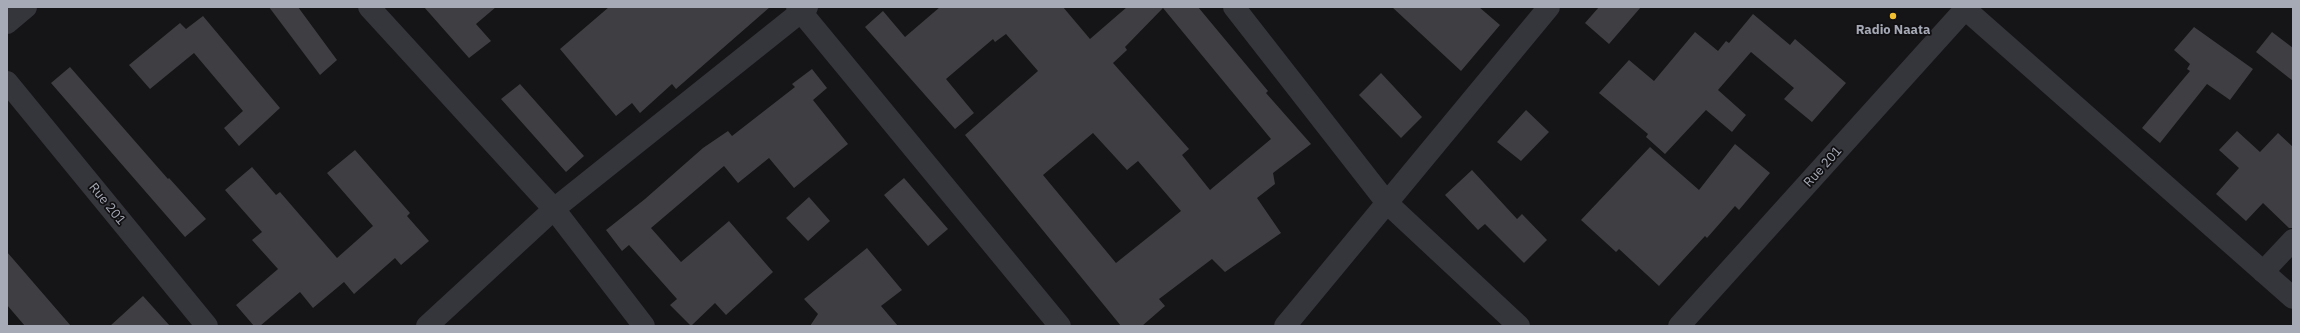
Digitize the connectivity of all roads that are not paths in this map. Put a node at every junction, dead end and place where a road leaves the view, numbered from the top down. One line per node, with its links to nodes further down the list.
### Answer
1 (26, 7): 7 (street)
2 (369, 7): 10 (street)
3 (1234, 7): 9 (street)
4 (1549, 7): 9 (street)
5 (1965, 8): 12 (street); 20 (street, Rue 201)
6 (802, 9): 10 (street); 17 (street)
7 (7, 23)
8 (7, 82): 14 (street, Rue 201)
9 (1387, 203): 18 (street); 19 (street)
10 (554, 209): 15 (street); 16 (street)
11 (2293, 240): 12 (street)
12 (2263, 272): 13 (street)
13 (2293, 298)
14 (207, 326)
15 (427, 326)
16 (644, 326)
17 (1060, 326)
18 (1285, 326)
19 (1520, 326)
20 (1679, 326)

